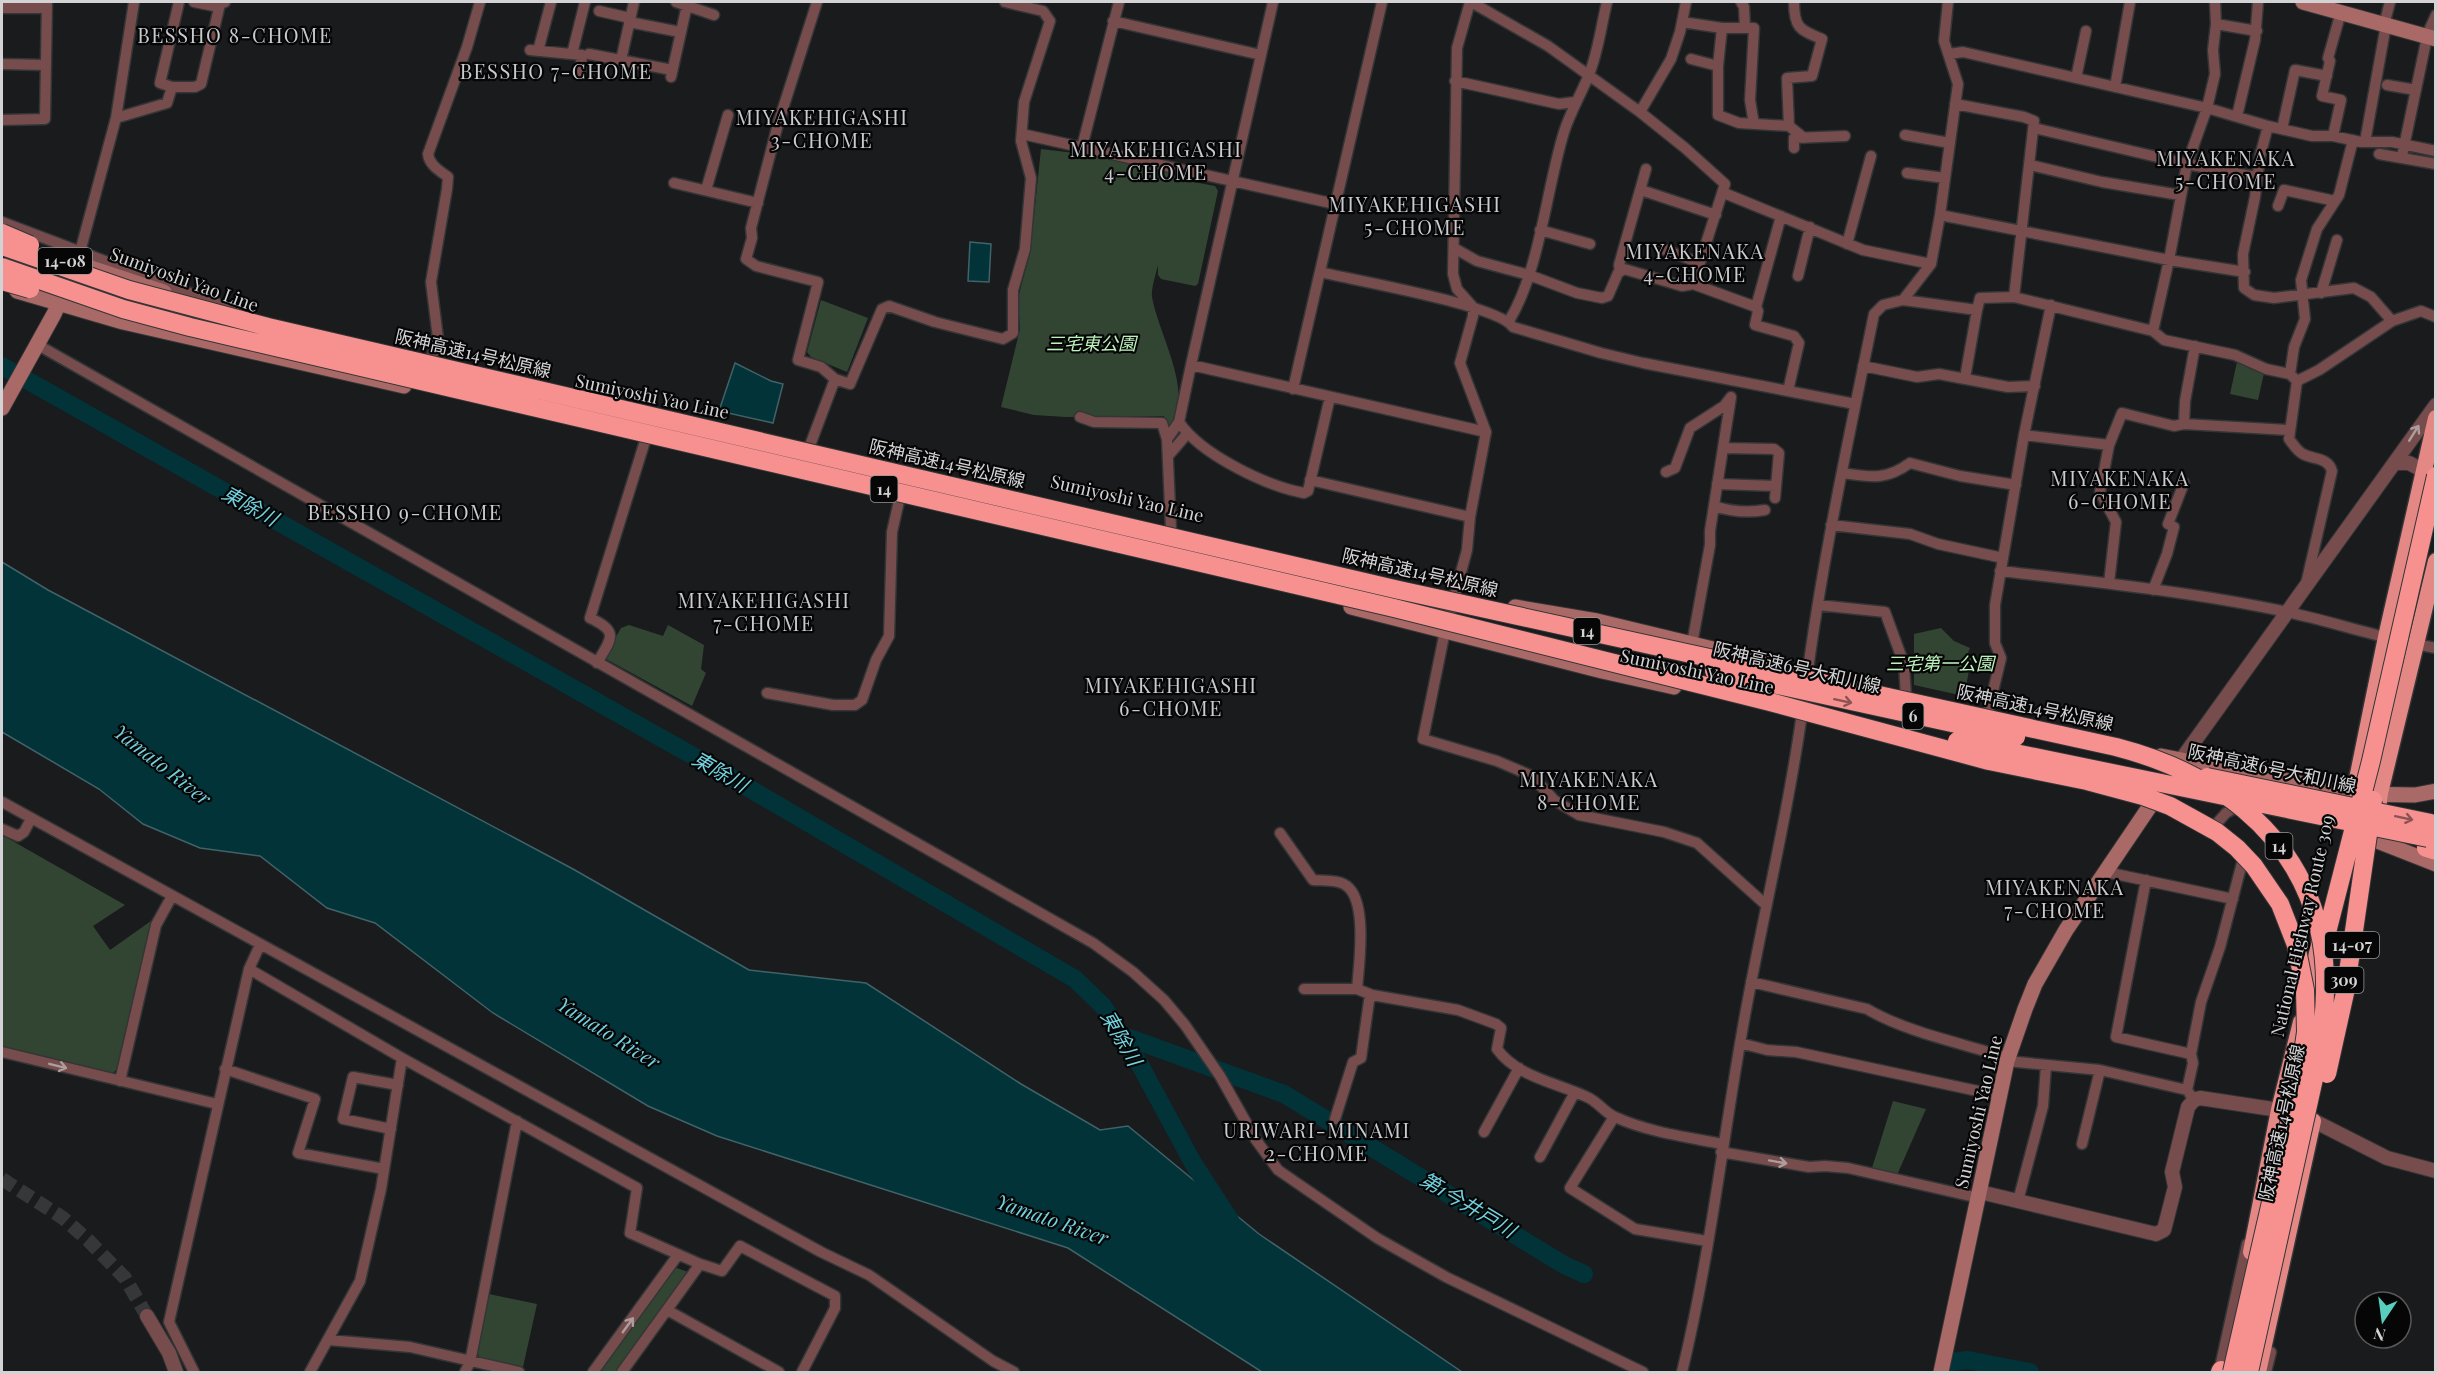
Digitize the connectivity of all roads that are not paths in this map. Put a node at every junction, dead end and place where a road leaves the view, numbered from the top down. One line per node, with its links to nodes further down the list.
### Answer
1 (134, 2): 67 (street)
2 (180, 2): 58 (street)
3 (194, 2): 24 (street)
4 (480, 2): 153 (street)
5 (551, 2): 43 (street)
6 (585, 2): 43 (street)
7 (634, 2): 32 (street)
8 (818, 2): 103 (street)
9 (1005, 2): 74 (street)
10 (1119, 2): 33 (street)
11 (1273, 2): 46 (street)
12 (1382, 2): 104 (street)
13 (1471, 2): 53 (street); 56 (street)
14 (1607, 2): 53 (street)
15 (1686, 2): 34 (street)
16 (1741, 2): 38 (street)
17 (1794, 2): 70 (street)
18 (1948, 2): 45 (street)
19 (2130, 2): 59 (street)
20 (2215, 2): 35 (street)
21 (2258, 2): 41 (street)
22 (2303, 2): 29 (main road)
23 (2390, 2): 36 (street)
24 (220, 3): 58 (street)
25 (681, 3): 30 (street); 48 (street)
26 (47, 5): 27 (street); 50 (street)
27 (2, 8)
28 (599, 12): 32 (street)
29 (2341, 12): 36 (main road); 54 (street)
30 (714, 15)
31 (2436, 15): 42 (street)
32 (630, 20): 39 (street); 48 (street)
33 (1113, 21): 46 (street); 83 (street)
34 (1682, 22): 37 (street); 64 (street)
35 (2216, 24): 41 (street); 63 (street)
36 (2385, 25): 42 (main road); 80 (street)
37 (1722, 28): 38 (street); 51 (street)
38 (1745, 28): 69 (street)
39 (675, 31)
40 (2086, 31): 55 (street)
41 (2257, 31): 66 (street)
42 (2429, 38): 60 (street)
43 (572, 54): 52 (street)
44 (589, 54): 48 (street)
45 (1949, 54): 55 (street); 62 (street)
46 (1261, 56): 96 (street)
47 (1691, 58): 51 (street)
48 (621, 60)
49 (2, 64): 50 (street)
50 (46, 65): 68 (street)
51 (1718, 66): 69 (street)
52 (580, 72)
53 (1588, 76): 61 (street); 64 (street)
54 (2326, 76): 73 (street); 77 (street)
55 (2076, 78): 59 (street)
56 (1455, 81): 61 (street); 119 (street)
57 (2387, 85): 60 (street)
58 (172, 87): 67 (street)
59 (2115, 87): 63 (street)
60 (2416, 90): 82 (street)
61 (1575, 102): 111 (street)
62 (1955, 104): 72 (street); 81 (street)
63 (2207, 108): 66 (street); 89 (street)
64 (1640, 112): 100 (street)
65 (728, 115): 98 (street)
66 (2237, 116): 71 (street)
67 (116, 118): 121 (street)
68 (2, 120)
69 (1754, 124): 70 (street)
70 (1789, 126): 78 (street)
71 (2268, 126): 73 (street); 94 (street)
72 (2034, 128): 89 (street); 91 (street)
73 (2282, 129): 77 (street)
74 (1022, 134): 83 (street); 156 (street)
75 (1905, 135): 81 (street)
76 (1845, 136): 78 (street)
77 (2333, 136): 79 (street)
78 (1804, 138): 84 (street)
79 (2353, 140): 80 (street); 102 (street)
80 (2366, 142): 82 (street)
81 (1950, 143): 95 (street)
82 (2405, 145): 85 (street); 88 (street)
83 (1082, 147): 96 (street)
84 (1794, 148)
85 (2436, 152)
86 (2379, 154): 88 (street)
87 (1871, 156): 117 (street)
88 (2402, 156): 90 (street)
89 (2187, 164): 94 (street); 101 (street)
90 (2436, 164)
91 (2030, 165): 101 (street); 112 (street)
92 (1646, 169): 99 (street)
93 (1906, 173): 95 (street)
94 (2256, 177): 128 (street)
95 (1945, 178): 107 (street)
96 (1233, 181): 104 (street); 151 (street)
97 (674, 183): 98 (street)
98 (705, 190): 103 (street)
99 (1641, 190): 106 (street); 126 (street)
100 (1724, 193): 106 (street); 108 (street)
101 (2180, 195): 122 (street)
102 (2335, 201): 105 (street); 136 (street)
103 (758, 203): 156 (street)
104 (1335, 204): 127 (street)
105 (2278, 206)
106 (1716, 215): 123 (street)
107 (1940, 215): 112 (street); 124 (street)
108 (1780, 216): 110 (street); 142 (street)
109 (2, 222): 121 (street)
110 (1810, 227): 117 (street); 130 (street)
111 (1540, 230): 116 (street); 129 (street)
112 (2023, 230): 122 (street); 137 (street)
113 (2, 233): 134 (highway, 14-08, bridge)
114 (2, 238): 121 (main road, Sumiyoshi Yao Line)
115 (2337, 240): 135 (street)
116 (1590, 244)
117 (1847, 244): 124 (street)
118 (2, 246): 134 (highway, 阪神高速14号松原線 / 14, bridge)
119 (1454, 248): 129 (street); 141 (street)
120 (1660, 248): 123 (street)
121 (78, 257): 139 (main road); 153 (main road, Sumiyoshi Yao Line)
122 (2169, 260): 128 (street); 148 (street)
123 (1700, 263): 132 (street)
124 (1931, 264): 138 (street)
125 (2, 267): 143 (highway, 阪神高速14号松原線 / 14, bridge)
126 (1620, 271): 129 (street); 132 (street)
127 (1320, 272): 141 (street); 159 (street)
128 (2245, 272): 136 (street)
129 (1528, 275): 146 (street)
130 (1798, 276)
131 (2, 281): 143 (highway, bridge)
132 (1693, 284): 142 (street)
133 (2, 287): 139 (main road, Sumiyoshi Yao Line)
134 (129, 290): 203 (highway, 阪神高速14号松原線 / 14, bridge)
135 (2321, 293): 136 (street); 147 (street)
136 (2301, 296): 155 (street)
137 (2014, 297): 140 (street); 144 (street)
138 (1903, 300): 144 (street); 152 (street)
139 (60, 303): 150 (main road); 175 (main road, Sumiyoshi Yao Line)
140 (2051, 305): 148 (street); 158 (street)
141 (1473, 307): 146 (street); 171 (street)
142 (1756, 307): 160 (street)
143 (123, 309): 218 (highway, 阪神高速14号松原線 / 14, bridge)
144 (1977, 310): 154 (street)
145 (2436, 317): 147 (street)
146 (1509, 321): 157 (street)
147 (2392, 321): 155 (street)
148 (2153, 331): 149 (street)
149 (2195, 346): 155 (street); 169 (street)
150 (37, 347): 165 (main road); 214 (street)
151 (1191, 365): 159 (street); 168 (street)
152 (1863, 366): 154 (street); 163 (street)
153 (428, 370): 178 (main road, Sumiyoshi Yao Line)
154 (1965, 378): 158 (street)
155 (2293, 378): 170 (street)
156 (835, 379): 178 (street)
157 (1735, 382): 160 (street); 162 (street)
158 (2035, 386): 173 (street)
159 (1293, 388): 161 (street)
160 (1788, 391): 163 (street)
161 (1330, 397): 171 (street); 185 (street)
162 (1731, 397): 177 (street); 181 (street)
163 (1855, 404): 182 (street)
164 (2436, 405): 180 (street, one-way to 164)
165 (2, 408)
166 (1080, 417): 174 (street)
167 (2436, 418): 183 (highway, National Highway Route 309 / 309)
168 (1179, 422): 172 (street); 174 (street)
169 (2184, 424): 170 (street); 176 (street)
170 (2289, 430): 205 (street)
171 (1486, 432): 195 (street)
172 (1187, 435): 179 (street); 185 (street)
173 (2024, 435): 176 (street); 188 (street)
174 (1167, 439): 179 (street)
175 (645, 441): 184 (main road, Sumiyoshi Yao Line); 214 (street)
176 (2109, 445): 202 (street)
177 (1723, 448): 187 (street); 189 (street)
178 (808, 449): 184 (street); 197 (main road, Sumiyoshi Yao Line)
179 (1168, 456): 197 (street)
180 (2396, 463): 183 (street); 205 (street)
181 (1666, 472)
182 (1842, 473): 188 (street); 196 (street)
183 (2430, 473): 210 (highway, National Highway Route 309 / 309); 301 (highway, 14-07, bridge)
184 (801, 477): 191 (main road, Sumiyoshi Yao Line)
185 (1310, 480): 195 (street)
186 (2184, 483): 204 (street)
187 (1717, 484): 189 (street); 192 (street)
188 (2016, 485): 198 (street)
189 (1776, 486): 190 (street)
190 (1775, 498)
191 (899, 501): 200 (main road, Sumiyoshi Yao Line); 216 (street)
192 (1714, 506): 193 (street); 211 (street)
193 (1765, 510)
194 (2436, 514): 303 (highway, 14-07, bridge)
195 (1470, 517): 206 (street)
196 (1832, 525): 198 (street); 207 (street)
197 (1171, 529): 200 (street); 206 (main road, Sumiyoshi Yao Line)
198 (2003, 558): 201 (street)
199 (2436, 561): 212 (highway, 309)
200 (1163, 563): 209 (main road, Sumiyoshi Yao Line)
201 (2000, 571): 202 (street); 220 (street)
202 (2109, 583): 204 (street)
203 (1399, 590): 229 (highway, 阪神高速6号大和川線 / 6, one-way to 229, bridge); 303 (highway, 阪神高速14号松原線 / 14, bridge)
204 (2153, 590): 208 (street)
205 (2304, 591): 208 (street)
206 (1455, 596): 209 (street); 211 (main road, Sumiyoshi Yao Line)
207 (1818, 605): 215 (street); 217 (street)
208 (2288, 612): 210 (street); 221 (street)
209 (1445, 631): 219 (main road, Sumiyoshi Yao Line); 243 (street)
210 (2386, 637): 212 (street); 225 (highway, National Highway Route 309 / 309)
211 (1692, 644): 215 (main road, Sumiyoshi Yao Line)
212 (2416, 644): 213 (street); 224 (highway, 309)
213 (2436, 648)
214 (597, 663): 298 (street)
215 (1807, 671): 217 (main road, Sumiyoshi Yao Line); 219 (street)
216 (767, 693)
217 (1906, 698): 220 (main road, Sumiyoshi Yao Line)
218 (1770, 702): 222 (highway, 阪神高速6号大和川線 / 6, bridge); 302 (highway, 阪神高速14号松原線 / 14, bridge)
219 (1802, 715): 222 (main road, Sumiyoshi Yao Line); 243 (street)
220 (1987, 717): 221 (main road, Sumiyoshi Yao Line)
221 (2181, 760): 222 (main road, Sumiyoshi Yao Line); 225 (main road, Sumiyoshi Yao Line)
222 (2158, 784): 227 (main road, Sumiyoshi Yao Line); 233 (street); 235 (highway, 阪神高速6号大和川線 / 6, bridge); 236 (highway, bridge); 239 (main road, Sumiyoshi Yao Line)
223 (2436, 791): 224 (main road, Sumiyoshi Yao Line)
224 (2380, 793): 225 (main road, Sumiyoshi Yao Line); 234 (highway, 309)
225 (2354, 794): 231 (highway, National Highway Route 309 / 309)
226 (2, 802): 228 (street)
227 (2240, 805): 231 (main road, Sumiyoshi Yao Line); 233 (street)
228 (31, 819): 230 (street); 241 (street)
229 (2436, 824)
230 (2, 829)
231 (2347, 830): 234 (main road, Sumiyoshi Yao Line); 249 (highway, National Highway Route 309 / 309)
232 (1280, 833): 248 (street)
233 (2208, 834): 237 (street)
234 (2374, 839): 238 (main road, Sumiyoshi Yao Line); 271 (highway, 309)
235 (2436, 839)
236 (2436, 851)
237 (2242, 862): 242 (street); 251 (street)
238 (2436, 864)
239 (2106, 872): 240 (street); 256 (main road, Sumiyoshi Yao Line)
240 (2146, 880): 242 (street); 254 (street)
241 (172, 896): 244 (street); 261 (street)
242 (2233, 899): 254 (street)
243 (1766, 905): 246 (street)
244 (260, 945): 245 (street); 297 (street)
245 (249, 969): 255 (street); 259 (street)
246 (1751, 982): 252 (street); 256 (street)
247 (1304, 988): 248 (street)
248 (1357, 989): 250 (street)
249 (2308, 993): 251 (street); 267 (highway, National Highway Route 309 / 309)
250 (1372, 995): 258 (street); 269 (street)
251 (2301, 1013): 267 (street)
252 (1740, 1043): 265 (street); 275 (street)
253 (2, 1052): 261 (street, one-way to 261)
254 (2191, 1054): 264 (street)
255 (402, 1058): 262 (street); 270 (street)
256 (2007, 1059): 257 (street); 265 (main road, Sumiyoshi Yao Line)
257 (2046, 1066): 260 (street); 281 (street)
258 (1519, 1068): 263 (street); 273 (street)
259 (225, 1069): 266 (street); 277 (street)
260 (2100, 1070): 264 (street); 274 (street)
261 (120, 1081): 266 (street)
262 (398, 1085): 272 (street); 272 (street)
263 (1575, 1092): 268 (street); 276 (street)
264 (2191, 1095): 267 (street); 281 (street)
265 (2001, 1096): 280 (main road, Sumiyoshi Yao Line)
266 (217, 1104): 290 (street)
267 (2278, 1110): 271 (street); 301 (street); 301 (highway, National Highway Route 309 / 309)
268 (1614, 1117): 275 (street); 282 (street)
269 (1335, 1119)
270 (517, 1121): 283 (street); 288 (street)
271 (2314, 1121): 278 (street); 279 (highway, 309)
272 (392, 1130): 277 (street)
273 (1484, 1132)
274 (2082, 1144)
275 (1721, 1148): 280 (street, one-way to 280); 282 (street)
276 (1540, 1157)
277 (384, 1169): 287 (street)
278 (2436, 1171)
279 (2302, 1175): 304 (highway, 309); 305 (street)
280 (1980, 1195): 281 (street); 300 (main road, Sumiyoshi Yao Line)
281 (2018, 1201)
282 (1707, 1241): 299 (street)
283 (678, 1255): 284 (street); 293 (street, one-way to 283)
284 (700, 1264): 285 (street); 296 (street)
285 (667, 1310): 294 (street); 295 (street)
286 (147, 1316): 289 (street)
287 (329, 1340): 288 (street); 291 (street)
288 (467, 1367): 292 (street)
289 (176, 1372)
290 (194, 1372)
291 (310, 1372)
292 (519, 1372)
293 (593, 1372)
294 (622, 1372)
295 (779, 1372)
296 (802, 1372)
297 (1014, 1372)
298 (1642, 1372)
299 (1682, 1372)
300 (1941, 1372)
301 (2221, 1372)
302 (2232, 1372)
303 (2249, 1372)
304 (2258, 1372)
305 (2266, 1372)

